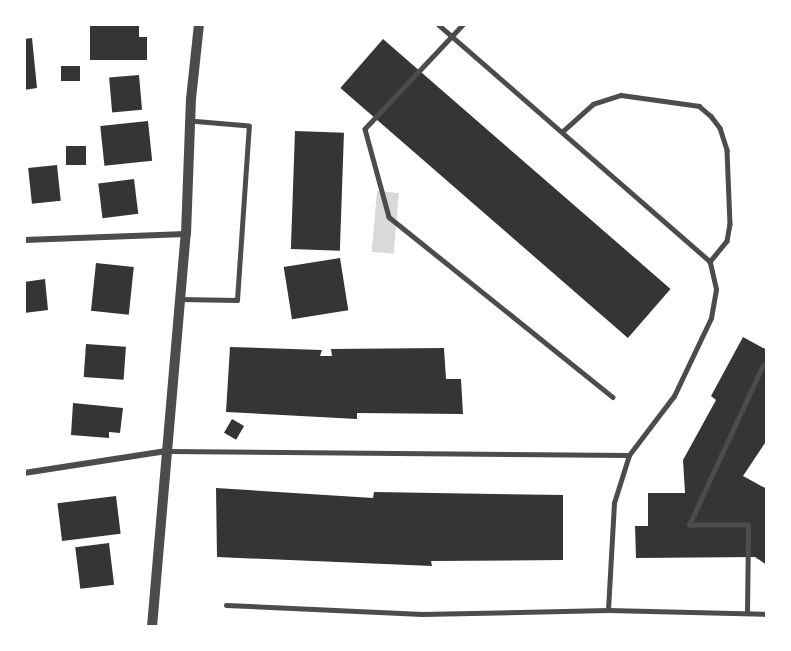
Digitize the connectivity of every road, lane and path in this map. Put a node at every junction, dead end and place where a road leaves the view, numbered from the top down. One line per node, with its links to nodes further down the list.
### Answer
1 (199, 24): 5 (street)
2 (437, 24): 4 (lane)
3 (464, 24): 4 (lane)
4 (452, 36): 6 (lane); 12 (lane)
5 (190, 121): 7 (street); 10 (lane)
6 (563, 131): 9 (lane); 9 (lane)
7 (186, 234): 8 (street); 10 (street)
8 (24, 240)
9 (710, 262): 14 (lane)
10 (180, 299): 13 (street)
11 (763, 365): 18 (lane)
12 (613, 397)
13 (166, 451): 14 (lane); 15 (street); 20 (street)
14 (629, 455): 17 (lane)
15 (24, 473)
16 (226, 605): 17 (lane)
17 (608, 610): 18 (lane)
18 (747, 613): 19 (lane)
19 (767, 614)
20 (152, 627)

